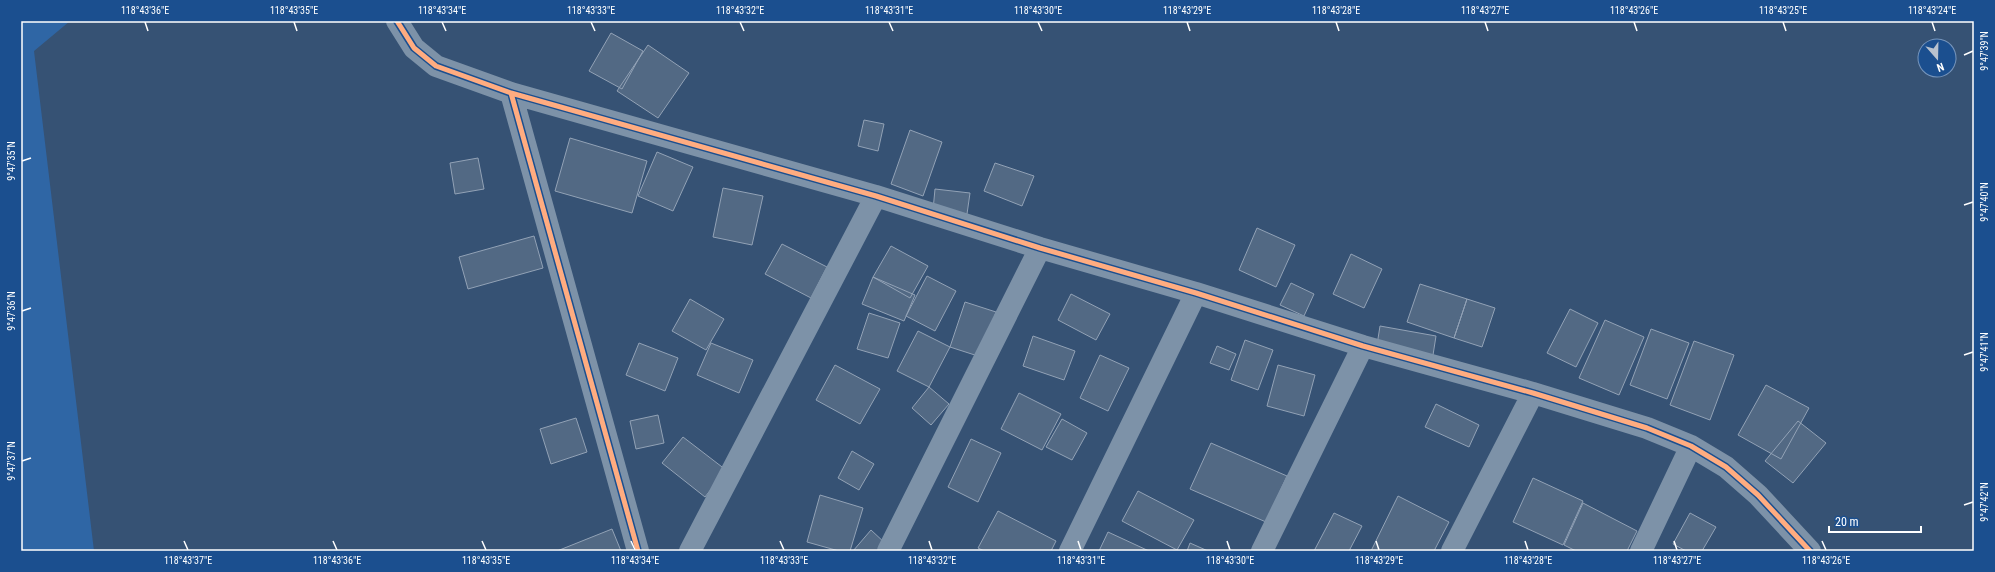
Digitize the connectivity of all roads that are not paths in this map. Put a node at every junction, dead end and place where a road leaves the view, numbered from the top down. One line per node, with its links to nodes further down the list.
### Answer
1 (397, 21): 2 (street)
2 (511, 93): 3 (street); 9 (street)
3 (876, 196): 4 (street); 10 (street)
4 (1040, 248): 5 (street); 11 (street)
5 (1196, 293): 6 (street); 12 (street)
6 (1363, 346): 7 (street); 13 (street)
7 (1533, 393): 8 (street); 14 (street)
8 (1692, 446): 15 (street); 16 (street)
9 (638, 551)
10 (690, 551)
11 (888, 551)
12 (1070, 551)
13 (1262, 551)
14 (1452, 551)
15 (1641, 551)
16 (1810, 551)

